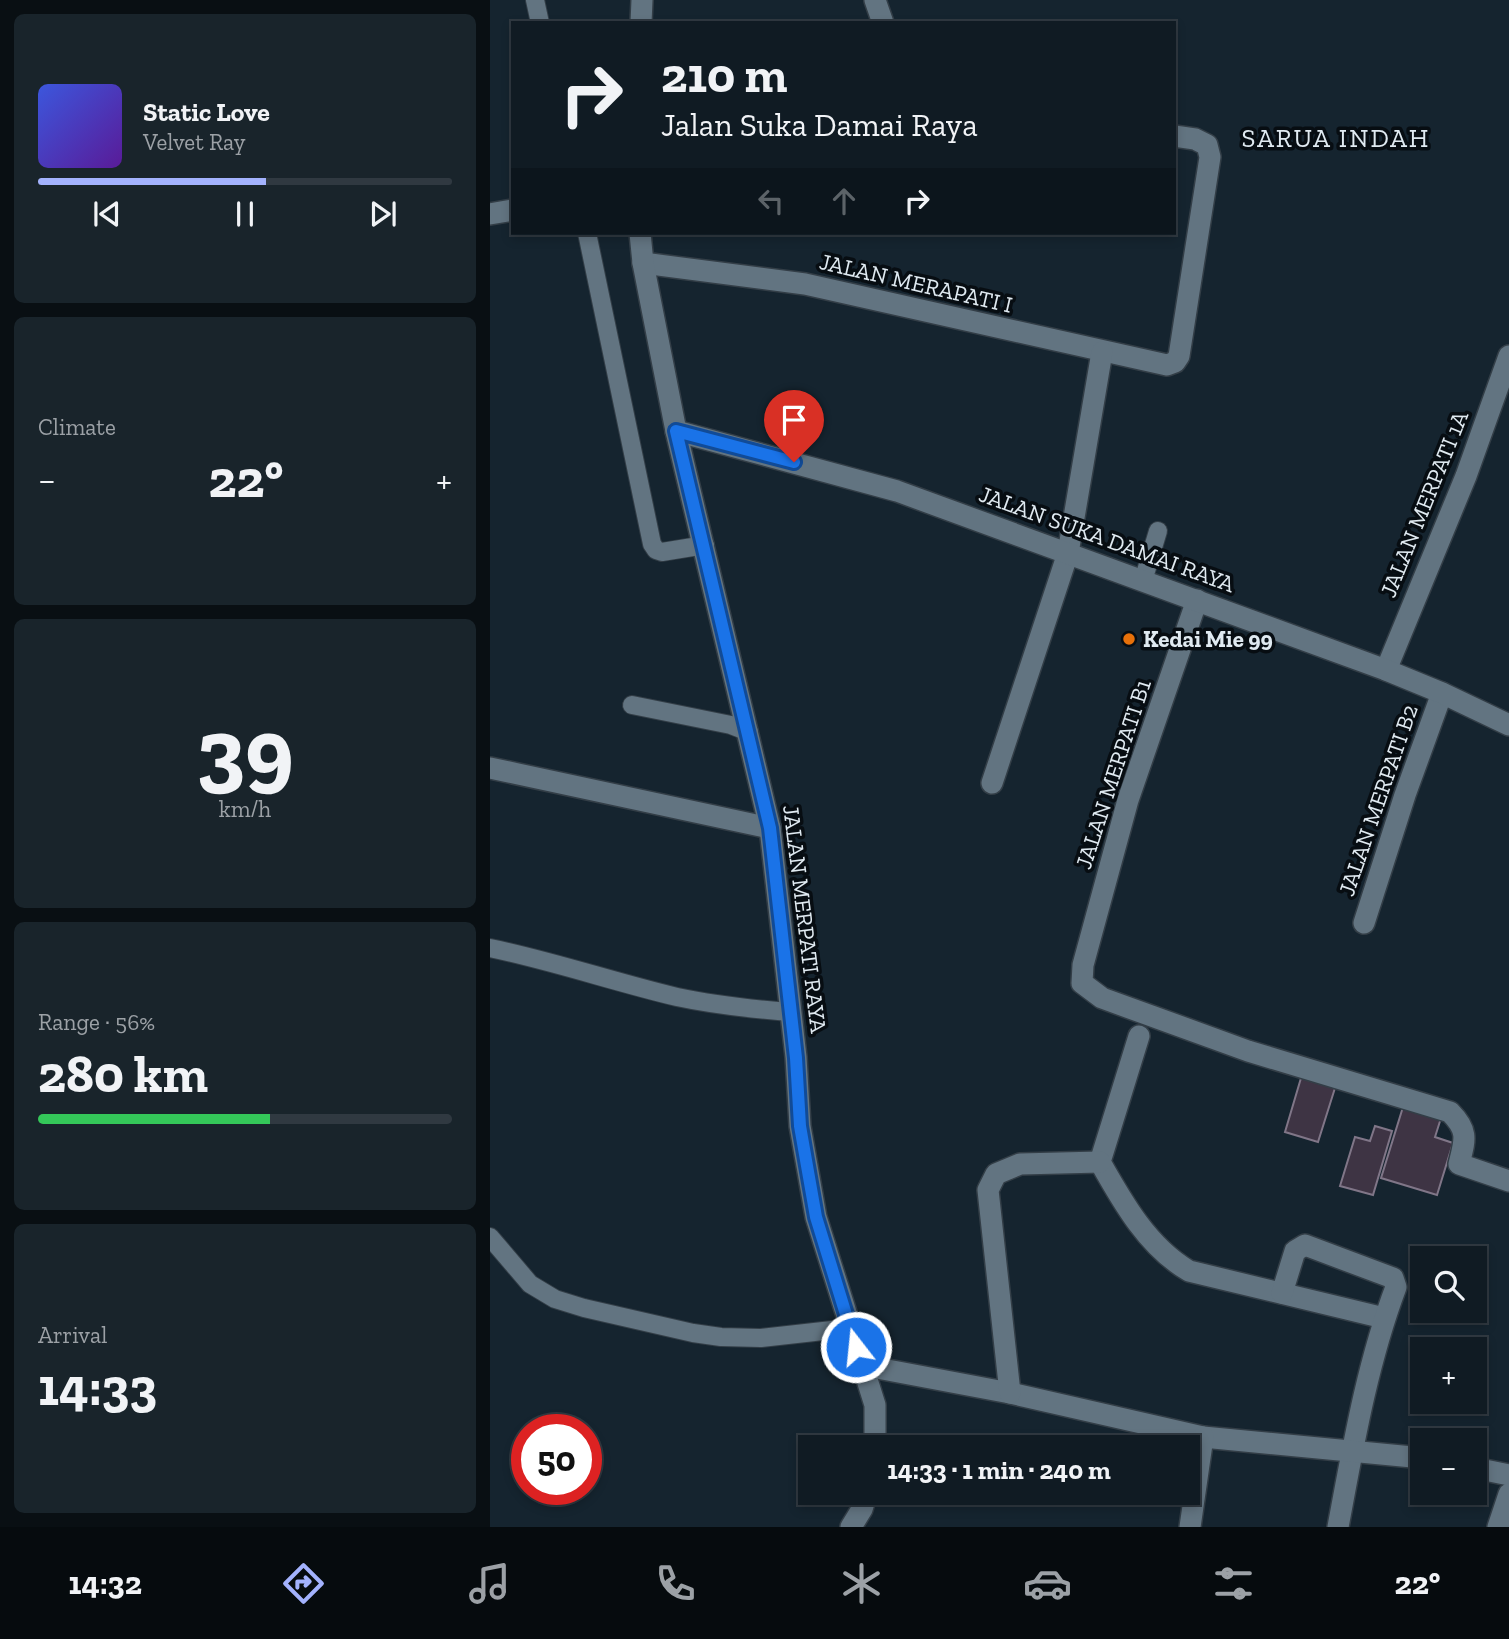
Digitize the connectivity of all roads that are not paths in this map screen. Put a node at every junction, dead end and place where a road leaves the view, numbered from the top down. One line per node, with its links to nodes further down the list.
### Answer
1 (535, 0): 4 (lane)
2 (642, 0): 5 (street)
3 (875, 0): 6 (street)
4 (540, 21)
5 (641, 21)
6 (882, 21)
7 (1176, 136): 13 (street, JALAN MERAPATI I)
8 (511, 210): 9 (street)
9 (490, 214)
10 (587, 235): 17 (lane)
11 (640, 235): 12 (street, JALAN MERPATI RAYA)
12 (643, 263): 13 (street, JALAN MERAPATI I); 15 (street, JALAN MERPATI RAYA)
13 (1102, 352): 18 (street)
14 (1509, 356): 21 (street, JALAN MERPATI 1A)
15 (676, 431): 17 (street, JALAN MERPATI RAYA); 18 (street, JALAN SUKA DAMAI RAYA)
16 (1158, 531): 19 (lane)
17 (705, 545): 25 (street, JALAN MERPATI RAYA)
18 (1068, 553): 19 (street, JALAN SUKA DAMAI RAYA); 27 (street)
19 (1143, 581): 20 (street, JALAN SUKA DAMAI RAYA)
20 (1197, 600): 21 (street, JALAN SUKA DAMAI RAYA); 34 (street, JALAN MERPATI B1)
21 (1386, 670): 22 (street, JALAN SUKA DAMAI RAYA)
22 (1442, 693): 24 (street, JALAN SUKA DAMAI RAYA); 29 (street, JALAN MERPATI B2)
23 (632, 705): 25 (lane)
24 (1509, 725)
25 (749, 732): 28 (street, JALAN MERPATI RAYA)
26 (490, 768): 28 (street)
27 (992, 783)
28 (770, 828): 31 (street, JALAN MERPATI RAYA)
29 (1364, 923)
30 (490, 948): 31 (lane)
31 (789, 1012): 38 (street, JALAN MERPATI RAYA)
32 (1139, 1036): 33 (street)
33 (1100, 1162): 36 (street); 40 (street)
34 (1509, 1181)
35 (490, 1237): 38 (lane)
36 (1282, 1293): 37 (street); 37 (street)
37 (1384, 1318): 43 (street)
38 (850, 1328): 39 (street, JALAN MERPATI RAYA)
39 (861, 1365): 40 (street); 41 (street, JALAN MERPATI RAYA)
40 (1010, 1393): 42 (street)
41 (874, 1435)
42 (1203, 1437): 43 (street); 50 (street)
43 (1351, 1453): 44 (street); 51 (street)
44 (1410, 1457)
45 (1487, 1470): 46 (street)
46 (1509, 1475)
47 (1509, 1494): 52 (street)
48 (863, 1505): 49 (street)
49 (851, 1527)
50 (1190, 1527)
51 (1338, 1527)
52 (1498, 1527)

